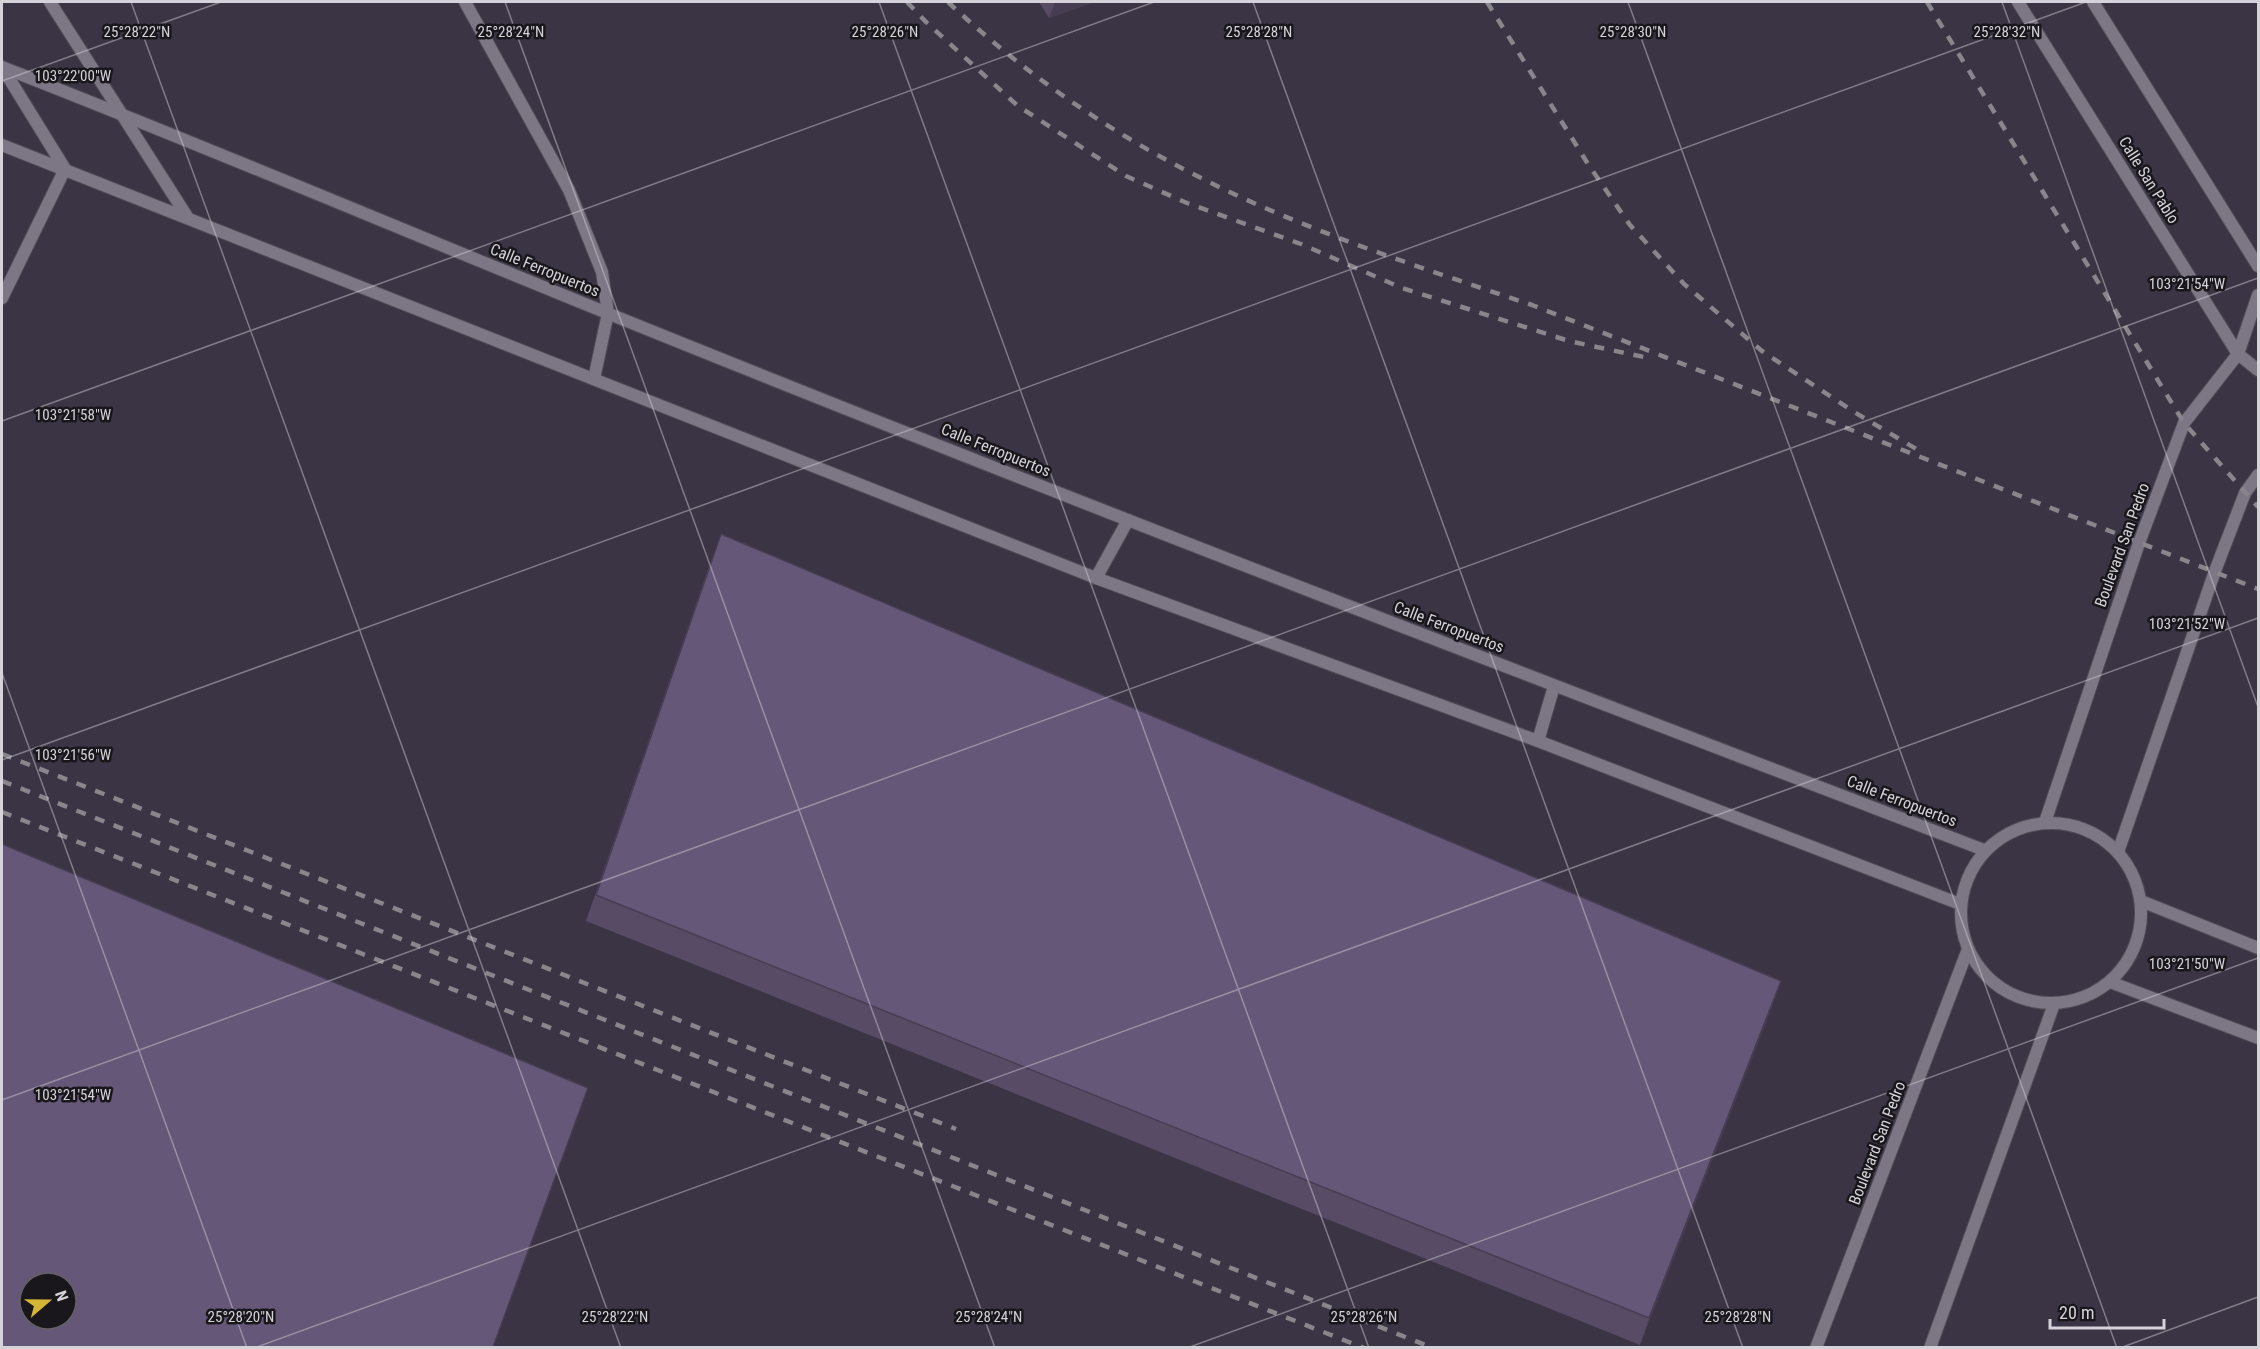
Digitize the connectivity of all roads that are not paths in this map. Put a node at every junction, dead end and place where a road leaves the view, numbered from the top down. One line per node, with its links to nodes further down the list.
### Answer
1 (50, 2): 6 (street)
2 (465, 2): 13 (street)
3 (2018, 2): 14 (street, Calle San Pablo)
4 (2093, 2): 10 (street)
5 (2, 67): 6 (street, Calle Ferropuertos); 8 (street)
6 (122, 114): 9 (street); 13 (street, Calle Ferropuertos)
7 (2, 145): 8 (street)
8 (65, 169): 9 (street); 12 (street)
9 (188, 219): 16 (street)
10 (2259, 266)
11 (2259, 295): 14 (street, Boulevard San Pedro)
12 (2, 298)
13 (608, 313): 16 (street); 18 (street, Calle Ferropuertos)
14 (2238, 354): 15 (street, Calle San Pablo); 22 (street, Boulevard San Pedro)
15 (2259, 370)
16 (594, 379): 19 (street)
17 (2259, 475): 24 (street)
18 (1128, 520): 19 (street); 20 (street, Calle Ferropuertos)
19 (1096, 578): 21 (street)
20 (1554, 686): 21 (street); 23 (street, Calle Ferropuertos)
21 (1538, 741): 26 (street)
22 (2045, 822): 23 (street); 24 (street)
23 (1984, 850): 26 (street)
24 (2118, 852): 25 (street)
25 (2141, 901): 27 (street); 29 (street)
26 (1960, 904): 28 (street)
27 (2259, 948)
28 (1968, 949): 30 (street); 32 (street, Boulevard San Pedro)
29 (2110, 982): 30 (street); 31 (street)
30 (2054, 1004): 33 (street)
31 (2259, 1038)
32 (1816, 1347)
33 (1930, 1347)

